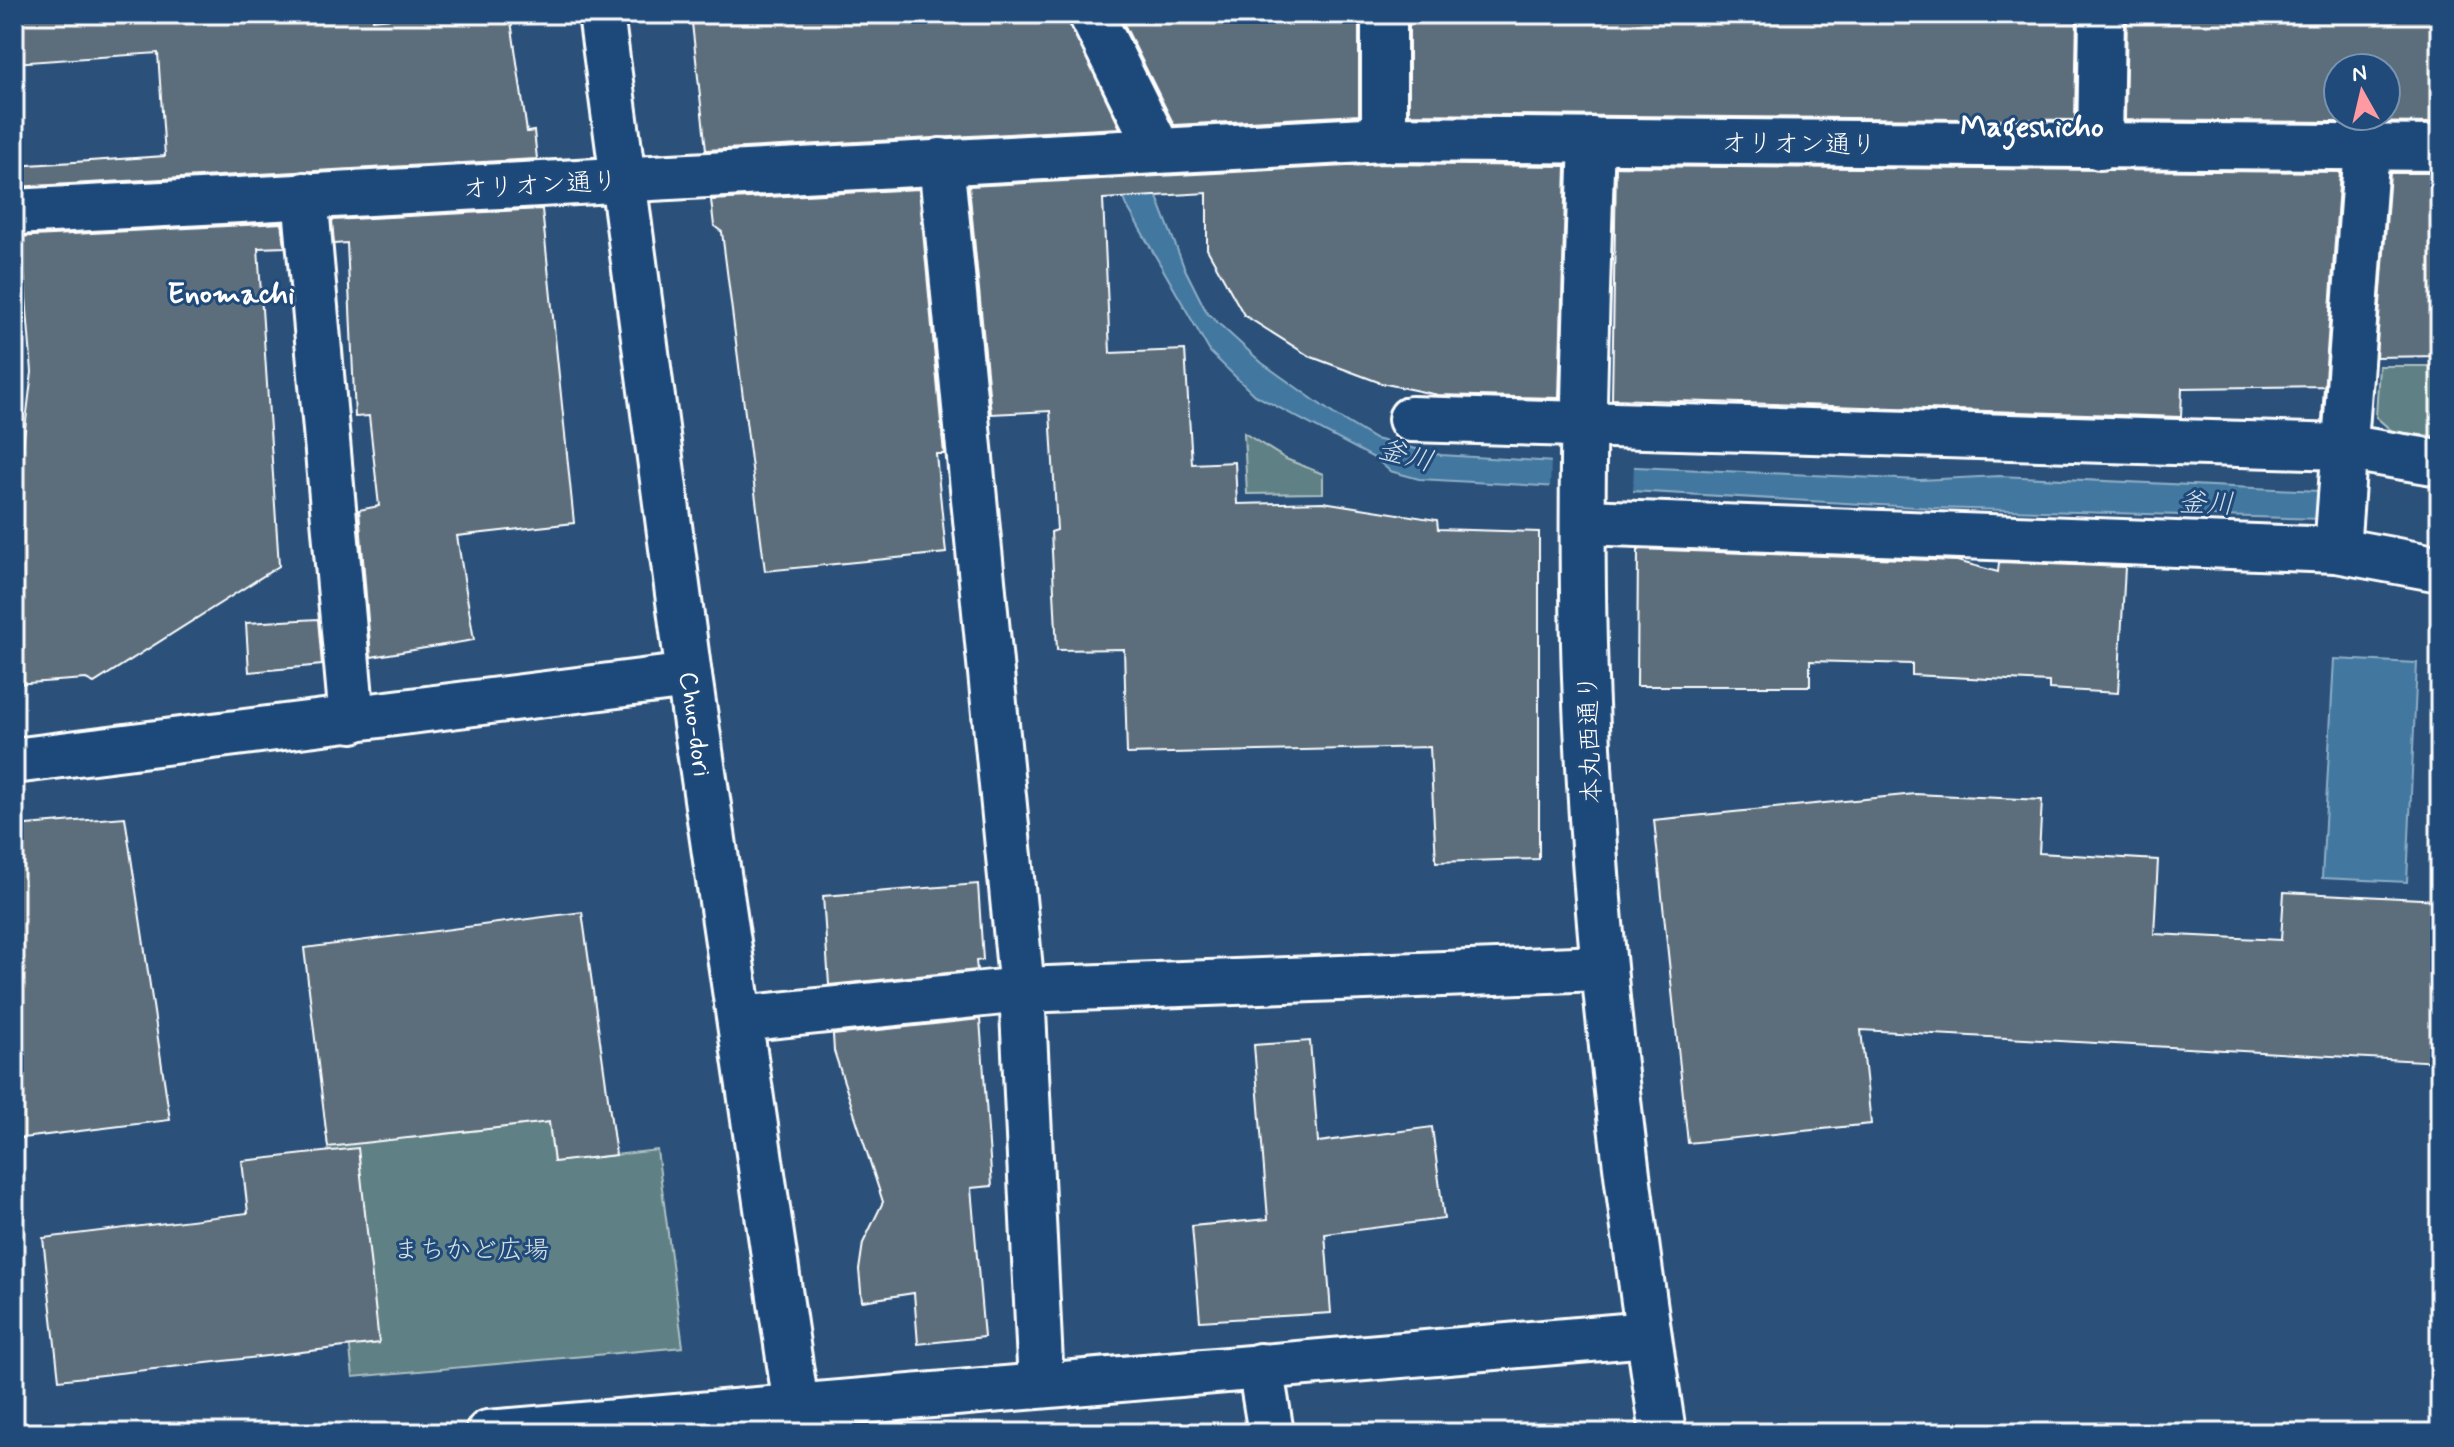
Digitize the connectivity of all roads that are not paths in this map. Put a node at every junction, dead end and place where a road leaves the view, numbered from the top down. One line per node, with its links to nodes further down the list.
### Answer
1 (601, 14): 12 (street, Chuo-dori)
2 (1091, 14): 10 (street)
3 (1384, 14): 5 (street)
4 (2102, 14): 7 (street)
5 (1384, 139): 6 (street, オリオン通り); 10 (street, オリオン通り)
6 (1592, 140): 7 (street, オリオン通り); 16 (street, 本丸西通り)
7 (2100, 147): 8 (street, オリオン通り)
8 (2367, 148): 9 (street, オリオン通り); 17 (street)
9 (2440, 148)
10 (1158, 149): 11 (street, オリオン通り)
11 (941, 161): 12 (street, オリオン通り); 26 (street)
12 (623, 180): 13 (street, オリオン通り); 22 (street, Chuo-dori)
13 (305, 195): 14 (street, オリオン通り); 23 (street)
14 (14, 212)
15 (1411, 419): 16 (street)
16 (1582, 426): 17 (street); 19 (street, 本丸西通り)
17 (2343, 462): 18 (street); 20 (street)
18 (2440, 463)
19 (1584, 522): 20 (street); 25 (street, 本丸西通り)
20 (2337, 542): 21 (street)
21 (2440, 569)
22 (689, 676): 23 (street); 27 (street, Chuo-dori)
23 (352, 720): 24 (street)
24 (14, 761)
25 (1602, 968): 26 (street); 28 (street, 本丸西通り)
26 (1022, 990): 27 (street); 30 (street)
27 (740, 1019): 31 (street, Chuo-dori)
28 (1648, 1334): 29 (street); 34 (street, 本丸西通り)
29 (1260, 1366): 30 (street); 33 (street)
30 (1041, 1385): 31 (street)
31 (799, 1420): 32 (street)
32 (488, 1433)
33 (1271, 1433)
34 (1663, 1433)

